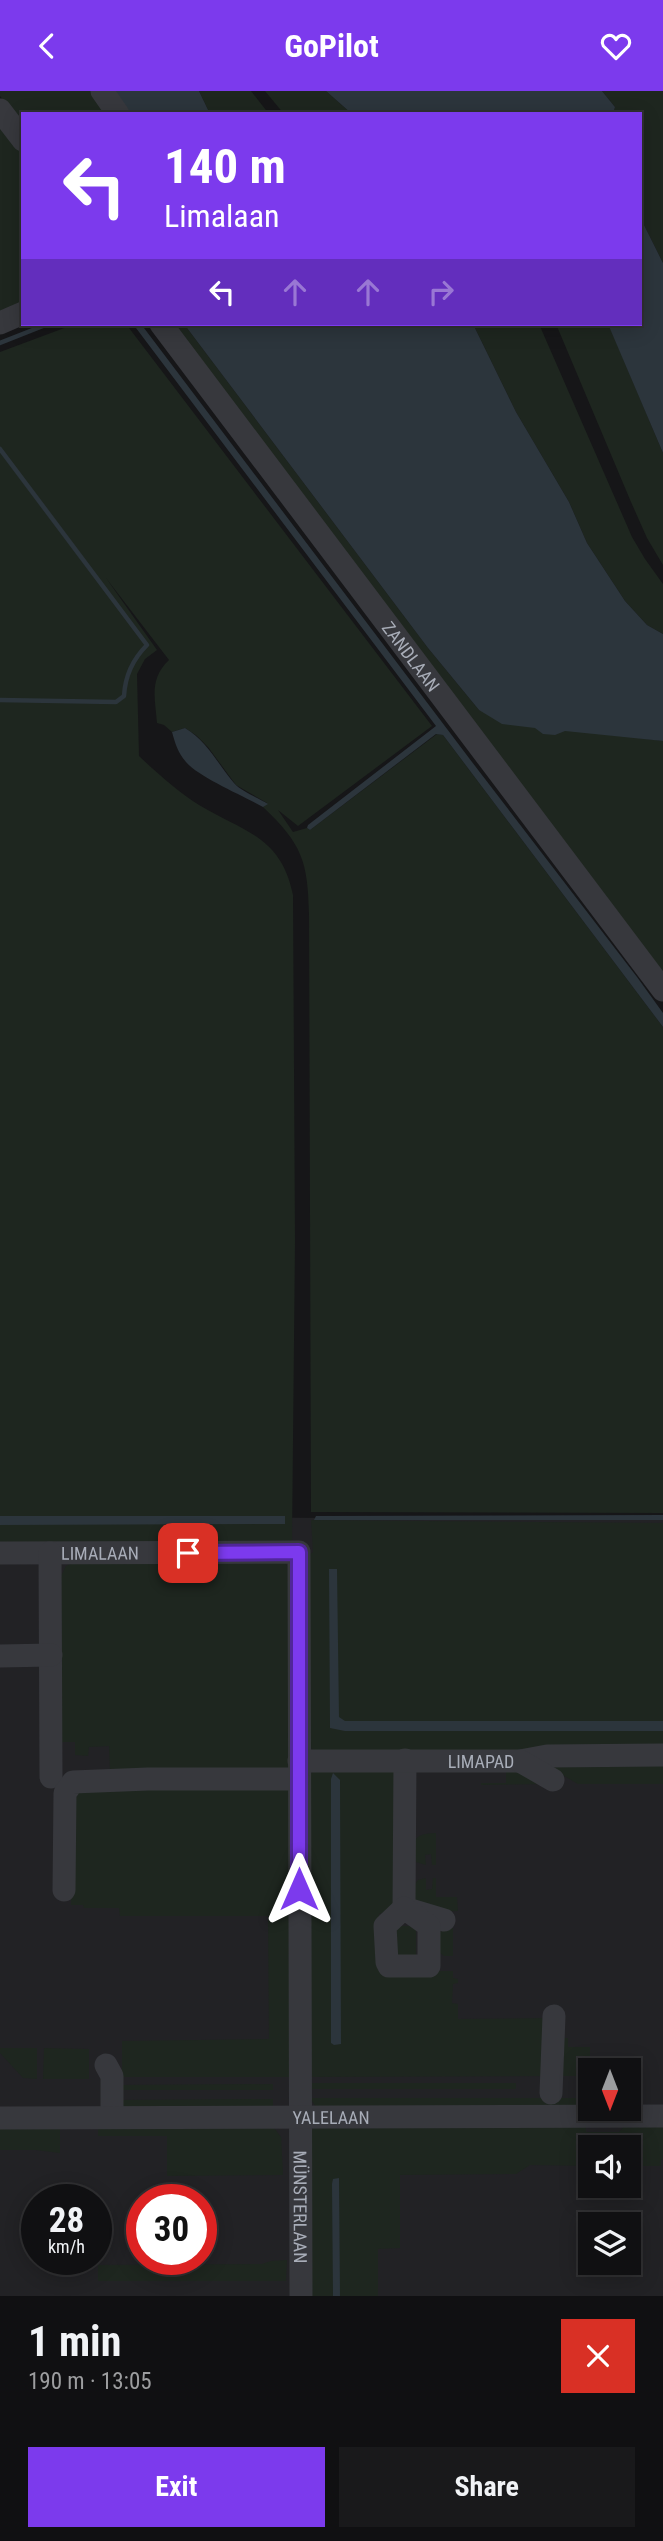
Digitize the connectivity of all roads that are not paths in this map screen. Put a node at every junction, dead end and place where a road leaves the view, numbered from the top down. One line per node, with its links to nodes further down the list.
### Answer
1 (102, 91): 3 (street)
2 (0, 110): 4 (street)
3 (117, 112)
4 (21, 137)
5 (21, 314): 6 (street)
6 (0, 323)
7 (163, 326): 8 (street, ZANDLAAN)
8 (663, 990)
9 (0, 1553): 10 (street, LIMALAAN)
10 (50, 1553): 11 (street, LIMALAAN); 16 (street, LIMALAAN)
11 (51, 1655): 12 (street); 17 (street, LIMALAAN)
12 (0, 1656)
13 (663, 1755): 15 (street, LIMAPAD)
14 (405, 1760): 15 (street, LIMAPAD); 16 (street, LIMAPAD); 20 (street)
15 (520, 1761): 18 (street)
16 (299, 1770): 19 (street); 26 (street, LIMALAAN)
17 (51, 1777)
18 (553, 1780)
19 (64, 1891)
20 (444, 1920)
21 (554, 2016): 23 (street)
22 (112, 2066): 25 (street)
23 (551, 2093)
24 (663, 2116): 26 (street, YALELAAN)
25 (112, 2117): 26 (street, YALELAAN); 27 (street, YALELAAN)
26 (301, 2117): 28 (street, MÜNSTERLAAN)
27 (0, 2118)
28 (301, 2296)

